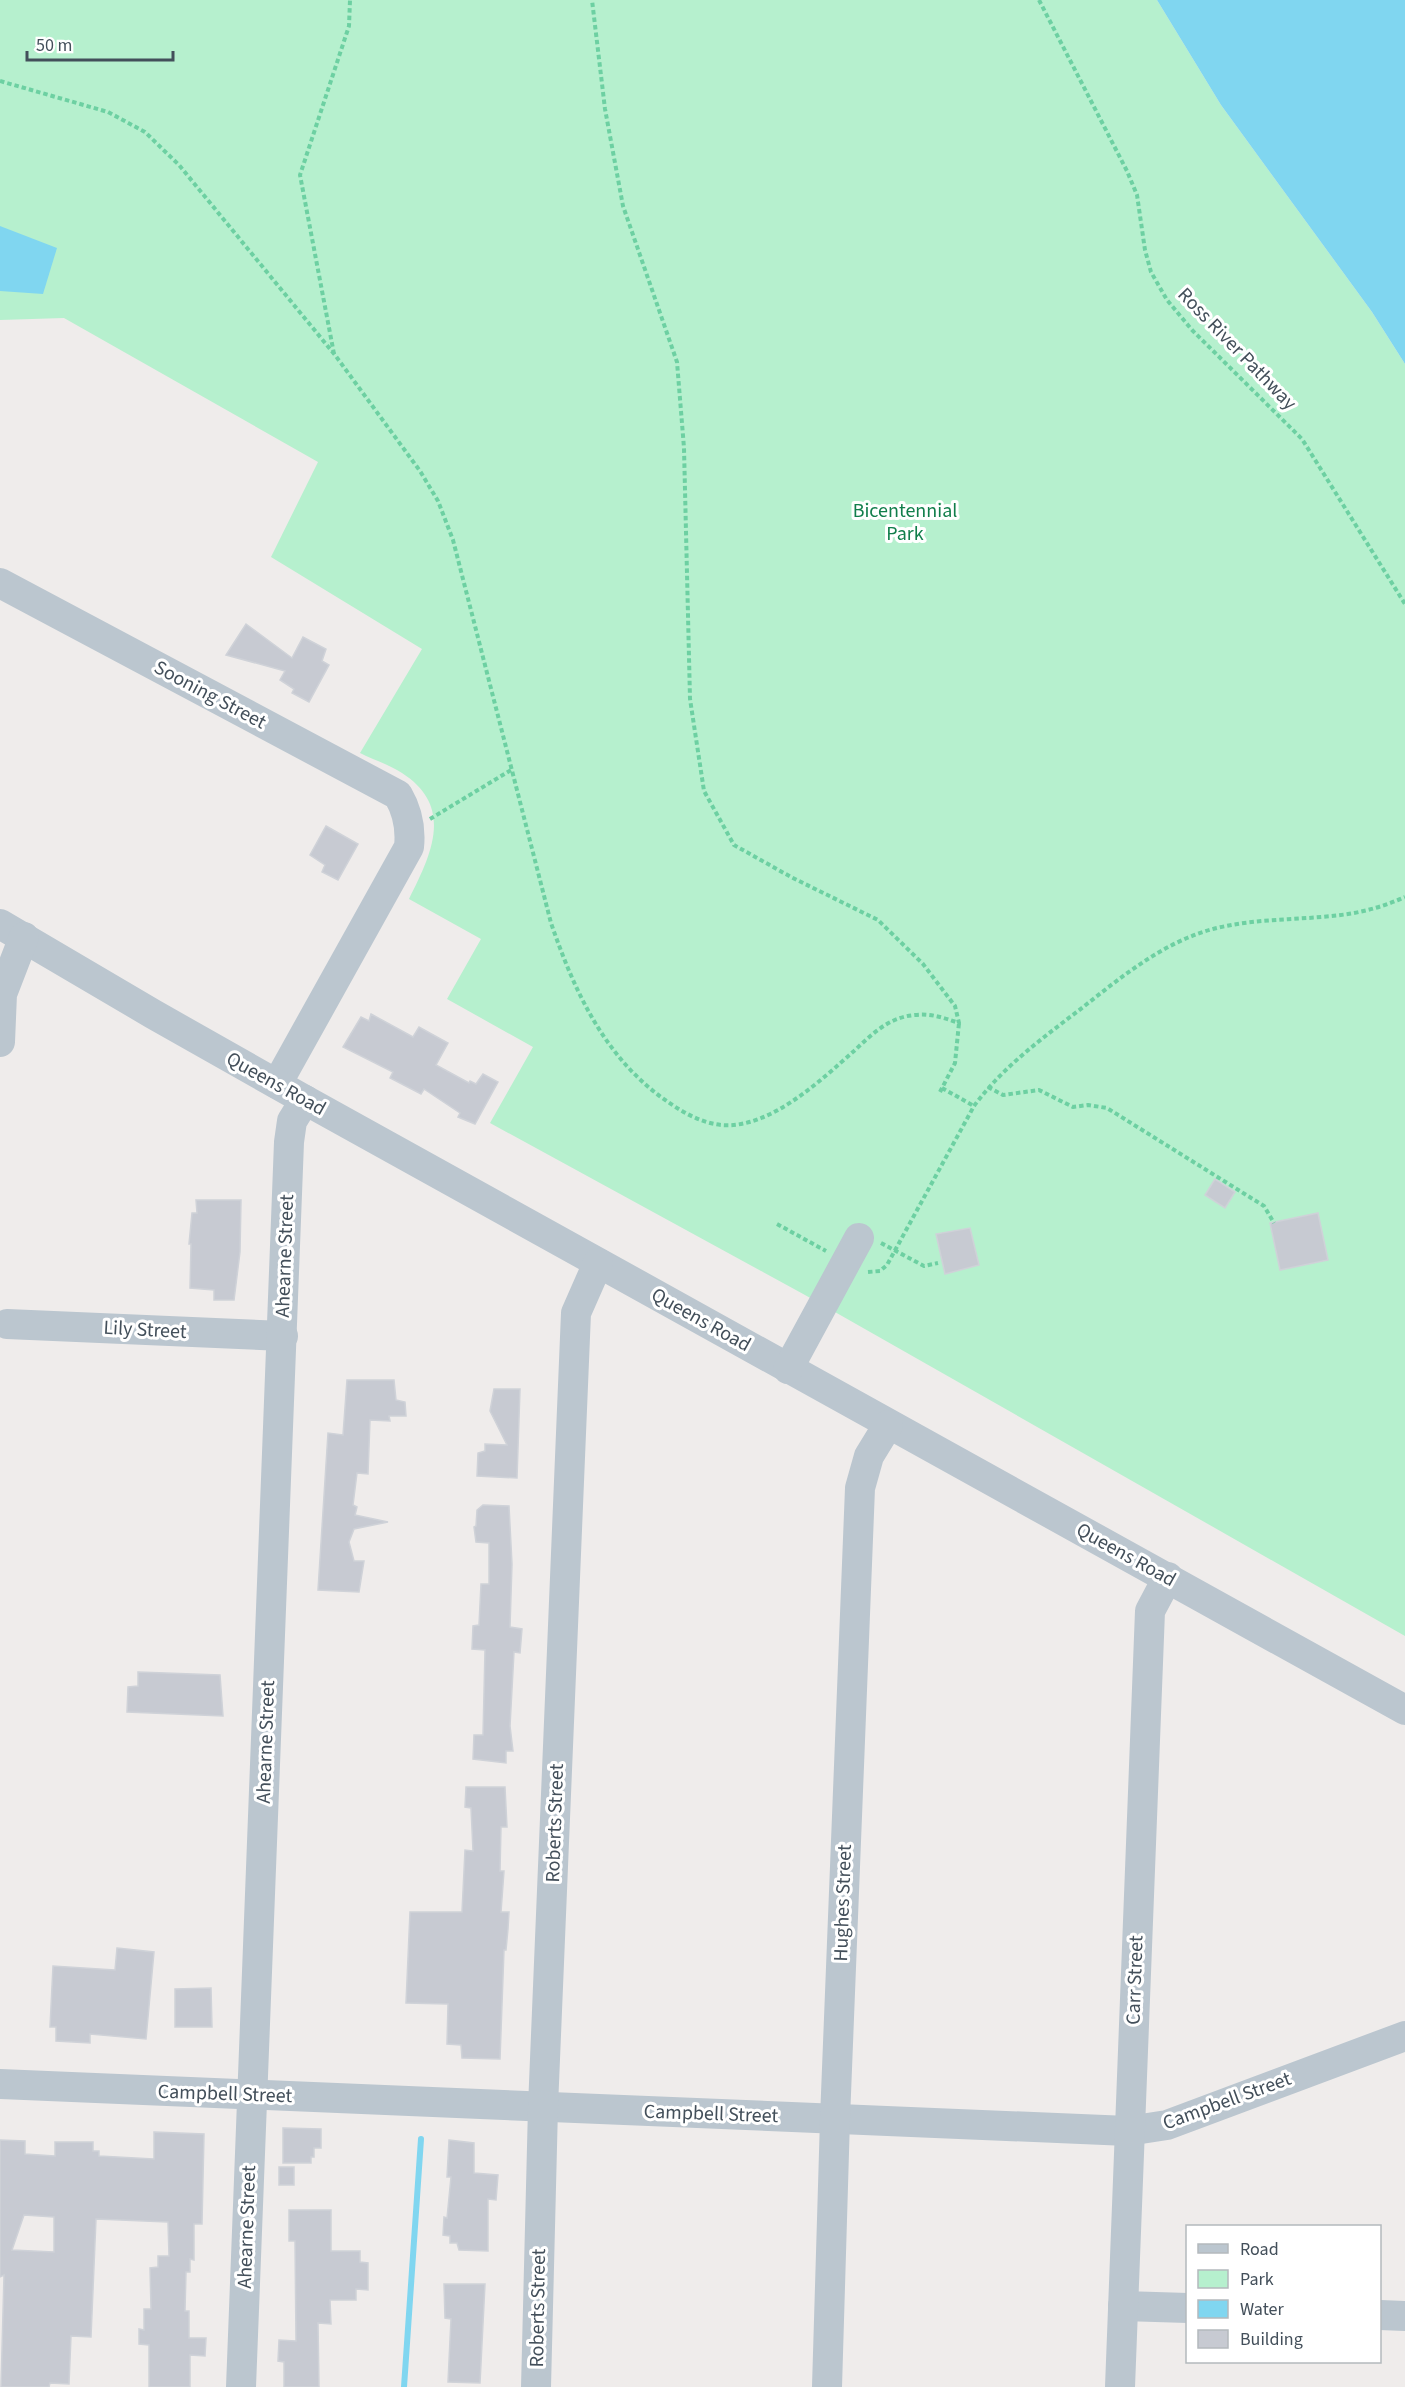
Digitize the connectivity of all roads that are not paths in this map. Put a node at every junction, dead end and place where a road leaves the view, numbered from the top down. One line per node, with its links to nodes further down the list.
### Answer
1 (0, 583): 4 (street, Sooning Street)
2 (12, 930): 3 (street); 4 (street, Queens Road)
3 (0, 1042)
4 (277, 1084): 5 (street, Queens Road)
5 (305, 1100): 7 (street, Queens Road); 9 (street, Ahearne Street)
6 (859, 1238): 10 (street)
7 (598, 1263): 10 (street, Queens Road); 17 (street, Roberts Street)
8 (2, 1324): 9 (street, Lily Street)
9 (283, 1336): 16 (street, Ahearne Street)
10 (788, 1369): 11 (street, Queens Road)
11 (888, 1425): 12 (street, Queens Road); 18 (street, Hughes Street)
12 (1168, 1577): 13 (street, Queens Road); 19 (street, Carr Street)
13 (1405, 1710)
14 (1405, 2036): 19 (street, Campbell Street)
15 (0, 2084): 16 (street, Campbell Street)
16 (252, 2095): 17 (street, Campbell Street); 24 (street, Ahearne Street)
17 (543, 2107): 18 (street, Campbell Street); 25 (street, Roberts Street)
18 (835, 2119): 19 (street, Campbell Street); 26 (street, Hughes Street)
19 (1128, 2131): 20 (street, Carr Street)
20 (1123, 2306): 21 (street); 27 (street, Carr Street)
21 (1186, 2308)
22 (1381, 2315): 23 (street)
23 (1405, 2316)
24 (241, 2387)
25 (536, 2387)
26 (826, 2387)
27 (1120, 2387)

